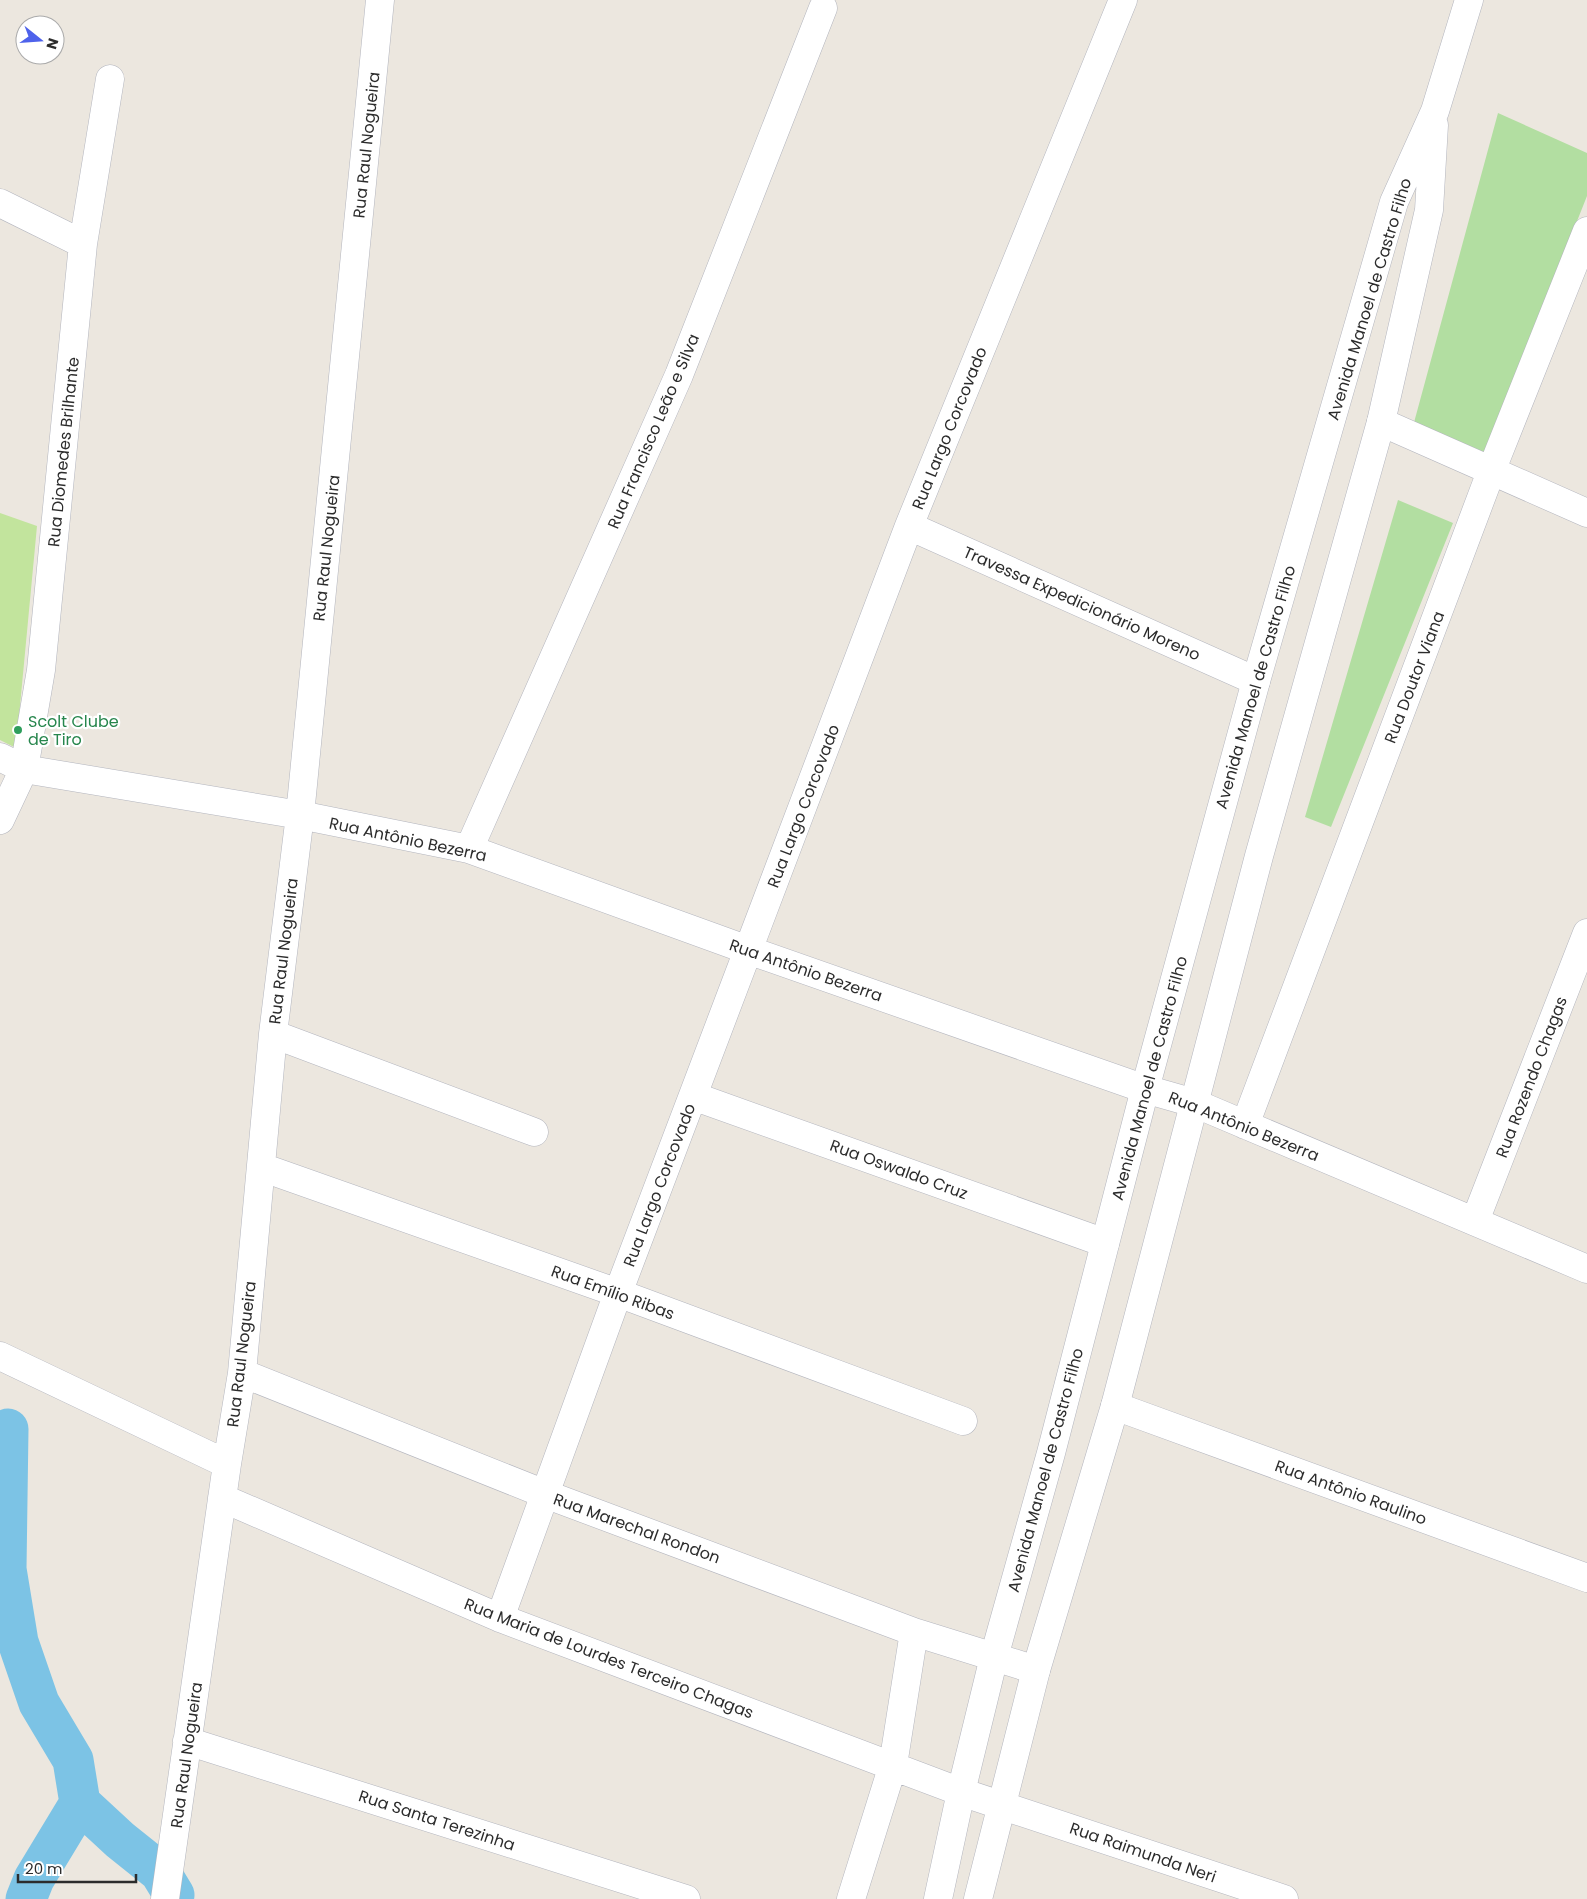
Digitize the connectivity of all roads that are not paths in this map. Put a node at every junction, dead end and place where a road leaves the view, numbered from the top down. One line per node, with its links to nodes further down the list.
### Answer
1 (380, 0): 16 (street, Rua Raul Nogueira)
2 (1123, 0): 13 (street, Rua Largo Corcovado)
3 (1470, 0): 6 (street)
4 (824, 8): 18 (street, Rua Francisco Leão e Silva)
5 (110, 79): 9 (street, Rua Diomedes Brilhante)
6 (1435, 111): 10 (street, Avenida Manoel de Castro Filho); 14 (street, Avenida Manoel de Castro Filho)
7 (0, 203): 9 (street)
8 (1587, 232): 11 (street, Rua Doutor Viana)
9 (83, 244): 15 (street, Rua Diomedes Brilhante)
10 (1381, 422): 11 (street); 24 (street, Avenida Manoel de Castro Filho)
11 (1492, 469): 12 (street); 25 (street, Rua Doutor Viana)
12 (1587, 513)
13 (909, 526): 14 (street, Travessa Expedicionário Moreno); 20 (street, Rua Largo Corcovado)
14 (1256, 681): 22 (street, Avenida Manoel de Castro Filho)
15 (12, 763): 16 (street, Rua Antônio Bezerra); 17 (street, Rua Diomedes Brilhante)
16 (300, 815): 18 (street, Rua Antônio Bezerra); 21 (street, Rua Raul Nogueira)
17 (0, 820)
18 (469, 849): 20 (street, Rua Antônio Bezerra)
19 (1587, 933): 28 (street, Rua Rozendo Chagas)
20 (748, 950): 22 (street, Rua Antônio Bezerra); 23 (street, Rua Largo Corcovado)
21 (273, 1034): 26 (street); 27 (street, Rua Raul Nogueira)
22 (1145, 1089): 24 (street, Rua Antônio Bezerra); 29 (street, Avenida Manoel de Castro Filho)
23 (693, 1096): 29 (street, Rua Oswaldo Cruz); 31 (street, Rua Largo Corcovado)
24 (1194, 1103): 25 (street, Rua Antônio Bezerra); 34 (street, Avenida Manoel de Castro Filho)
25 (1245, 1125): 28 (street, Rua Antônio Bezerra)
26 (534, 1132)
27 (261, 1167): 31 (street, Rua Emílio Ribas); 33 (street, Rua Raul Nogueira)
28 (1475, 1221): 30 (street, Rua Antônio Bezerra)
29 (1105, 1243): 42 (street, Avenida Manoel de Castro Filho)
30 (1587, 1269)
31 (618, 1293): 35 (street, Rua Emílio Ribas); 37 (street, Rua Largo Corcovado)
32 (0, 1356): 36 (street)
33 (242, 1373): 36 (street, Rua Raul Nogueira); 37 (street, Rua Marechal Rondon)
34 (1115, 1406): 39 (street, Rua Antônio Raulino); 43 (street, Avenida Manoel de Castro Filho)
35 (962, 1421)
36 (227, 1464): 38 (street, Rua Raul Nogueira)
37 (545, 1494): 40 (street, Rua Largo Corcovado); 41 (street, Rua Marechal Rondon)
38 (222, 1498): 40 (street, Rua Maria de Lourdes Terceiro Chagas); 44 (street, Rua Raul Nogueira)
39 (1587, 1578)
40 (500, 1618): 45 (street, Rua Maria de Lourdes Terceiro Chagas)
41 (914, 1632): 42 (street, Rua Marechal Rondon); 45 (street)
42 (994, 1657): 43 (street, Rua Marechal Rondon); 46 (street, Avenida Manoel de Castro Filho)
43 (1036, 1670): 47 (street, Avenida Manoel de Castro Filho)
44 (188, 1741): 48 (street, Rua Raul Nogueira); 49 (street, Rua Santa Terezinha)
45 (893, 1765): 46 (street, Rua Maria de Lourdes Terceiro Chagas); 50 (street)
46 (961, 1792): 47 (street, Rua Maria de Lourdes Terceiro Chagas); 51 (street, Avenida Manoel de Castro Filho)
47 (1002, 1804): 52 (street, Avenida Manoel de Castro Filho); 53 (street, Rua Raimunda Neri)
48 (165, 1899)
49 (686, 1899)
50 (851, 1899)
51 (938, 1899)
52 (978, 1899)
53 (1284, 1899)

